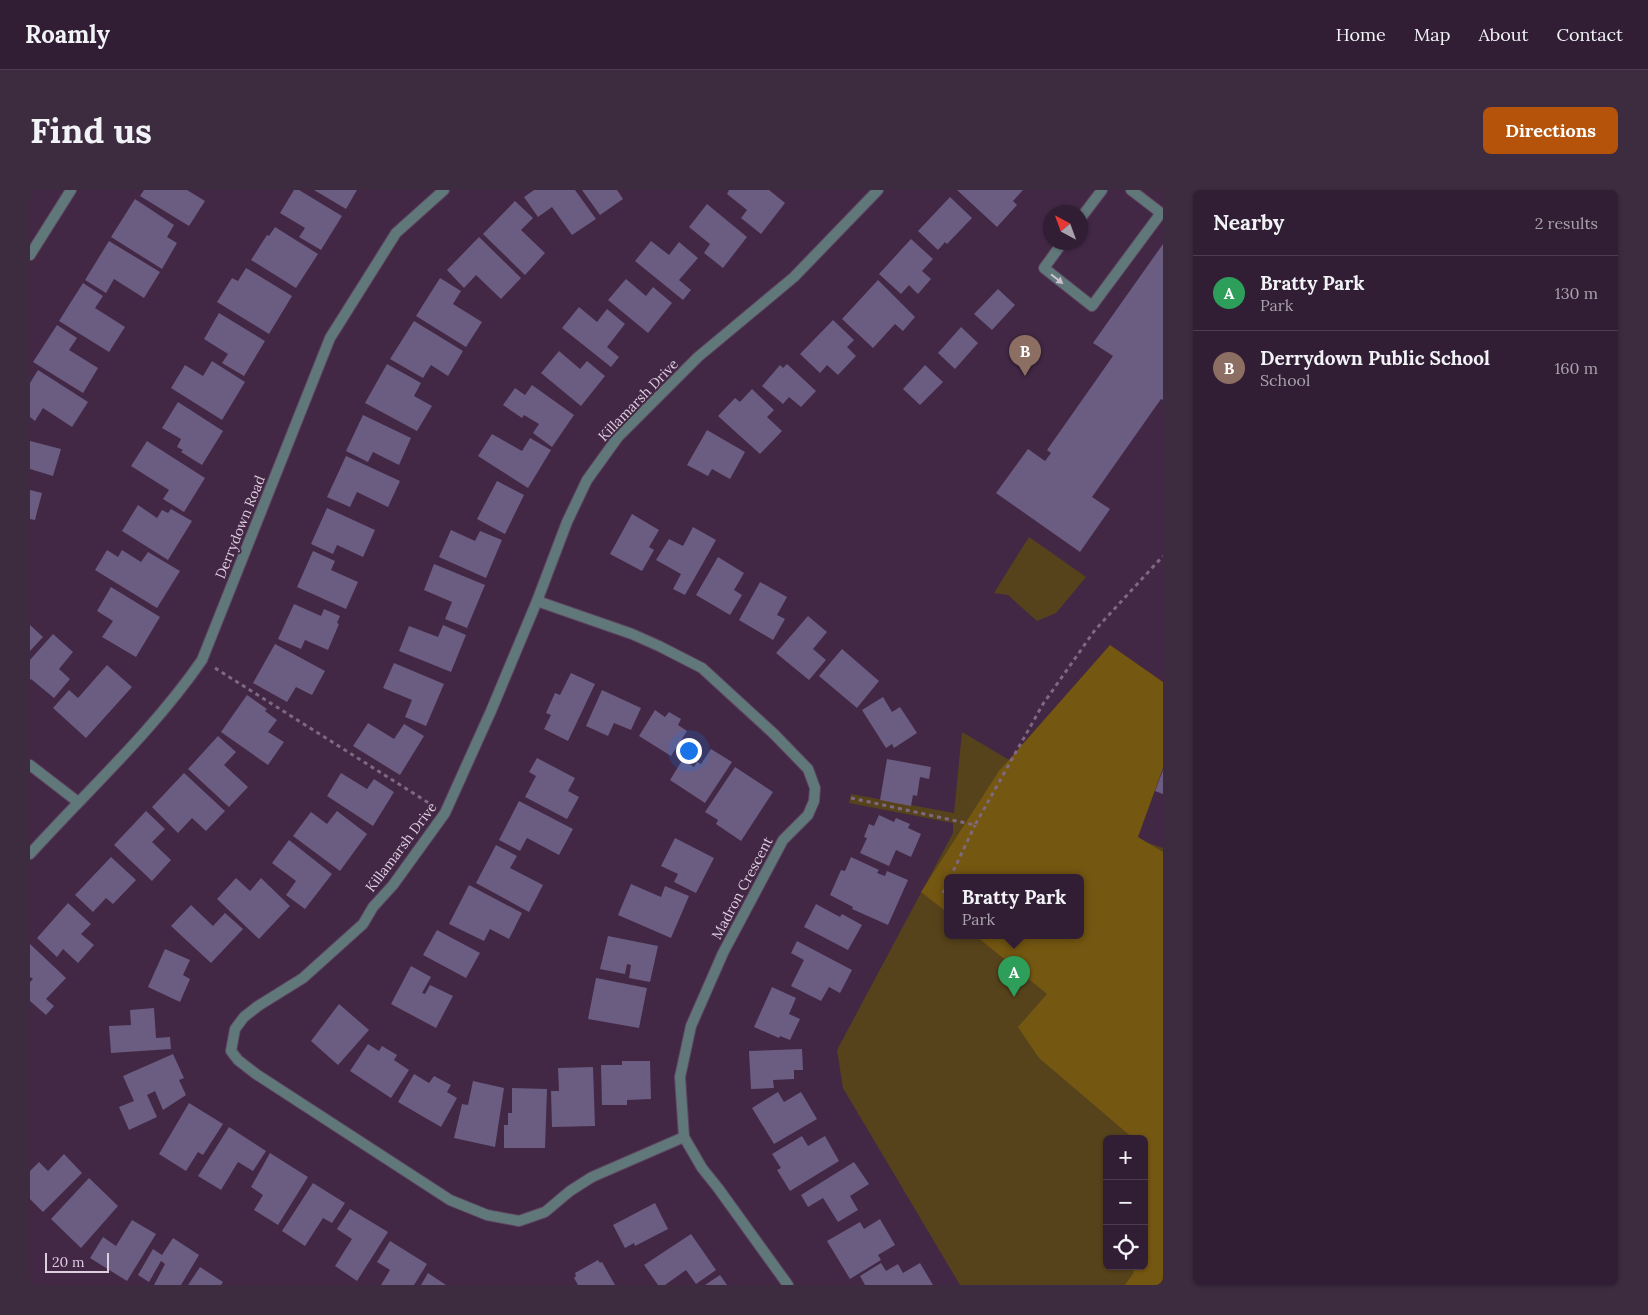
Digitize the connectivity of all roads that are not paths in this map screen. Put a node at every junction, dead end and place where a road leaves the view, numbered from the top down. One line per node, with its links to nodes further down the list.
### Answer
1 (70, 190): 8 (street)
2 (444, 190): 11 (street, Derrydown Road)
3 (878, 190): 9 (street, Killamarsh Drive)
4 (1102, 190): 6 (street)
5 (1131, 190): 7 (street, one-way to 5)
6 (1088, 208)
7 (1057, 250)
8 (30, 255)
9 (537, 601): 13 (street, Madron Crescent); 13 (street, Killamarsh Drive)
10 (30, 765): 11 (street)
11 (78, 802): 12 (street, Derrydown Road)
12 (30, 854)
13 (684, 1137): 14 (street, Madron Crescent)
14 (788, 1285)

